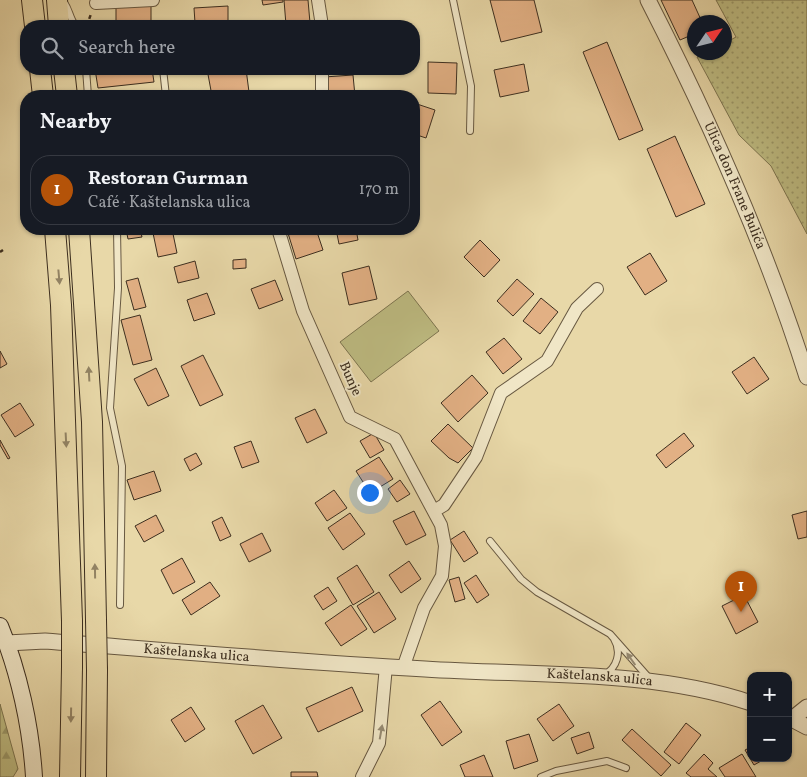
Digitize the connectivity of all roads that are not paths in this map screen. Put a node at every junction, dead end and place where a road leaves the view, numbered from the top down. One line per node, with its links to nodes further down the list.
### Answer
1 (32, 0): 9 (highway)
2 (56, 0): 10 (highway)
3 (61, 0): 11 (lane)
4 (153, 0): 8 (street)
5 (318, 0): 12 (street)
6 (453, 0): 23 (lane)
7 (648, 0): 29 (street, Ulica don Frane Bulića)
8 (96, 3)
9 (34, 20)
10 (58, 20)
11 (71, 20)
12 (321, 20)
13 (41, 75): 18 (highway)
14 (65, 75): 19 (highway)
15 (86, 75): 20 (lane)
16 (164, 75): 21 (lane)
17 (322, 75): 22 (street)
18 (42, 90)
19 (66, 90)
20 (88, 90)
21 (165, 90)
22 (322, 90)
23 (470, 131)
24 (55, 235): 48 (highway, one-way to 48, bridge)
25 (79, 235): 49 (highway, one-way to 25, bridge)
26 (117, 235): 32 (lane)
27 (280, 235): 30 (street, Bunje)
28 (597, 289): 30 (street)
29 (807, 377)
30 (434, 511): 37 (street, Bunje)
31 (490, 541): 34 (lane)
32 (120, 605)
33 (0, 626): 35 (main road)
34 (610, 634): 38 (lane); 39 (lane, one-way to 34)
35 (7, 643): 36 (street, Kaštelanska ulica); 47 (main road)
36 (386, 666): 37 (street, Kaštelanska ulica); 50 (street, one-way to 36)
37 (402, 668): 38 (street, Kaštelanska ulica)
38 (599, 678): 39 (street, Kaštelanska ulica)
39 (655, 682): 40 (street, Kaštelanska ulica)
40 (747, 702)
41 (807, 707): 42 (street)
42 (792, 717)
43 (792, 719): 44 (street)
44 (807, 727)
45 (626, 768): 46 (lane)
46 (557, 774): 51 (lane)
47 (34, 777)
48 (70, 777)
49 (96, 777)
50 (362, 777)
51 (542, 777)

